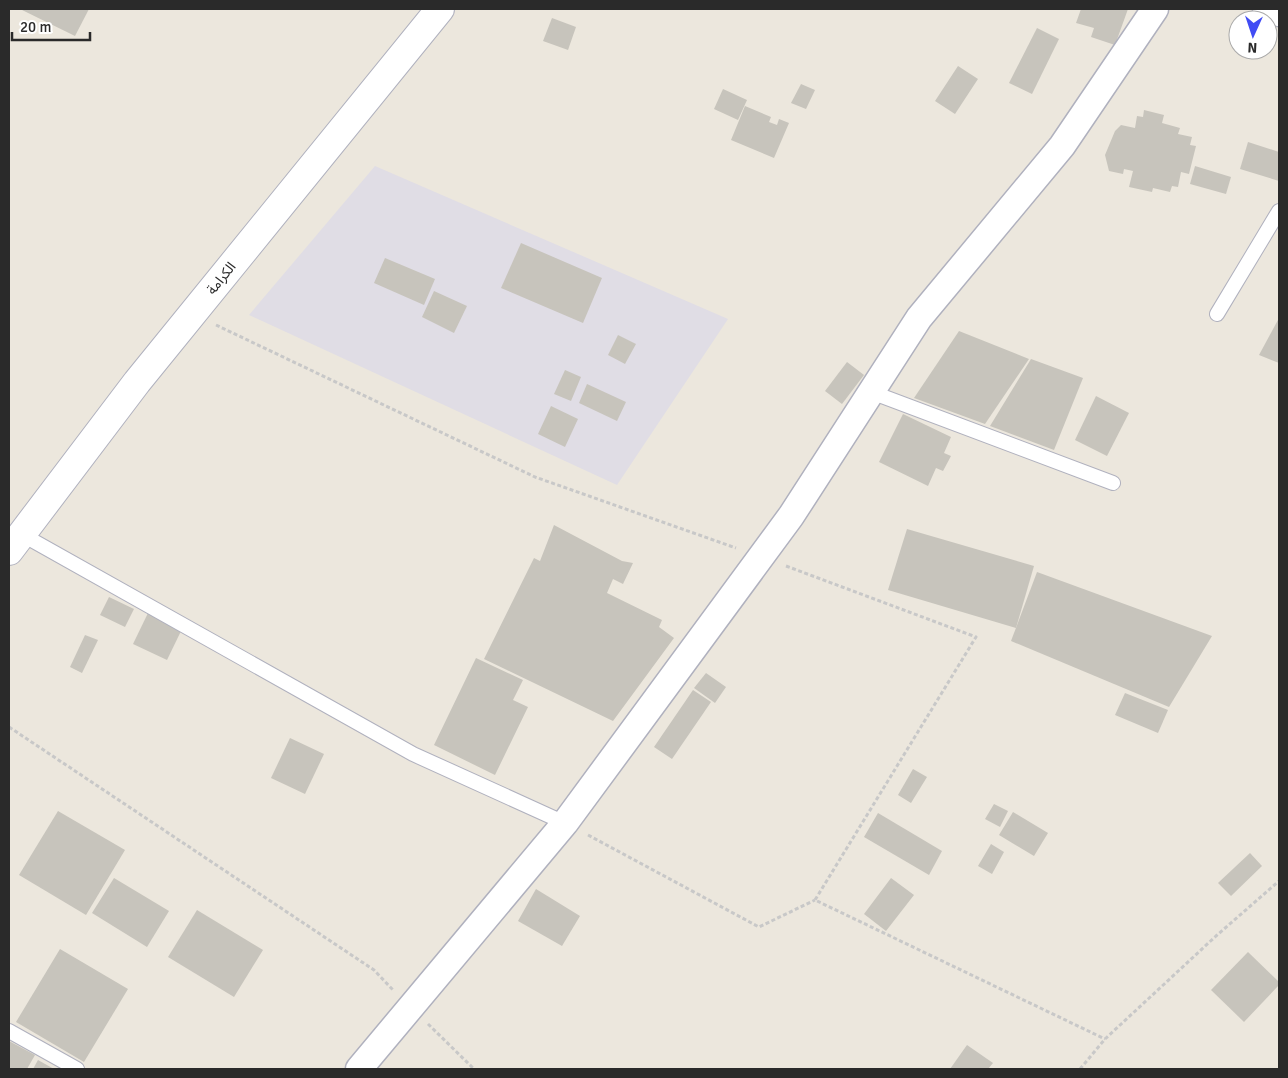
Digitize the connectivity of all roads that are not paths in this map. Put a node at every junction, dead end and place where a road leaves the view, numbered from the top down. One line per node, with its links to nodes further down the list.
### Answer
1 (440, 9): 9 (main road, الكرامة)
2 (1155, 9): 7 (street)
3 (1266, 9): 4 (street)
4 (1279, 13)
5 (1279, 212): 6 (lane)
6 (1217, 314)
7 (871, 392): 8 (lane); 10 (street)
8 (1113, 483)
9 (15, 543): 10 (lane)
10 (566, 823): 13 (street)
11 (9, 1031): 12 (lane)
12 (77, 1069)
13 (358, 1069)

